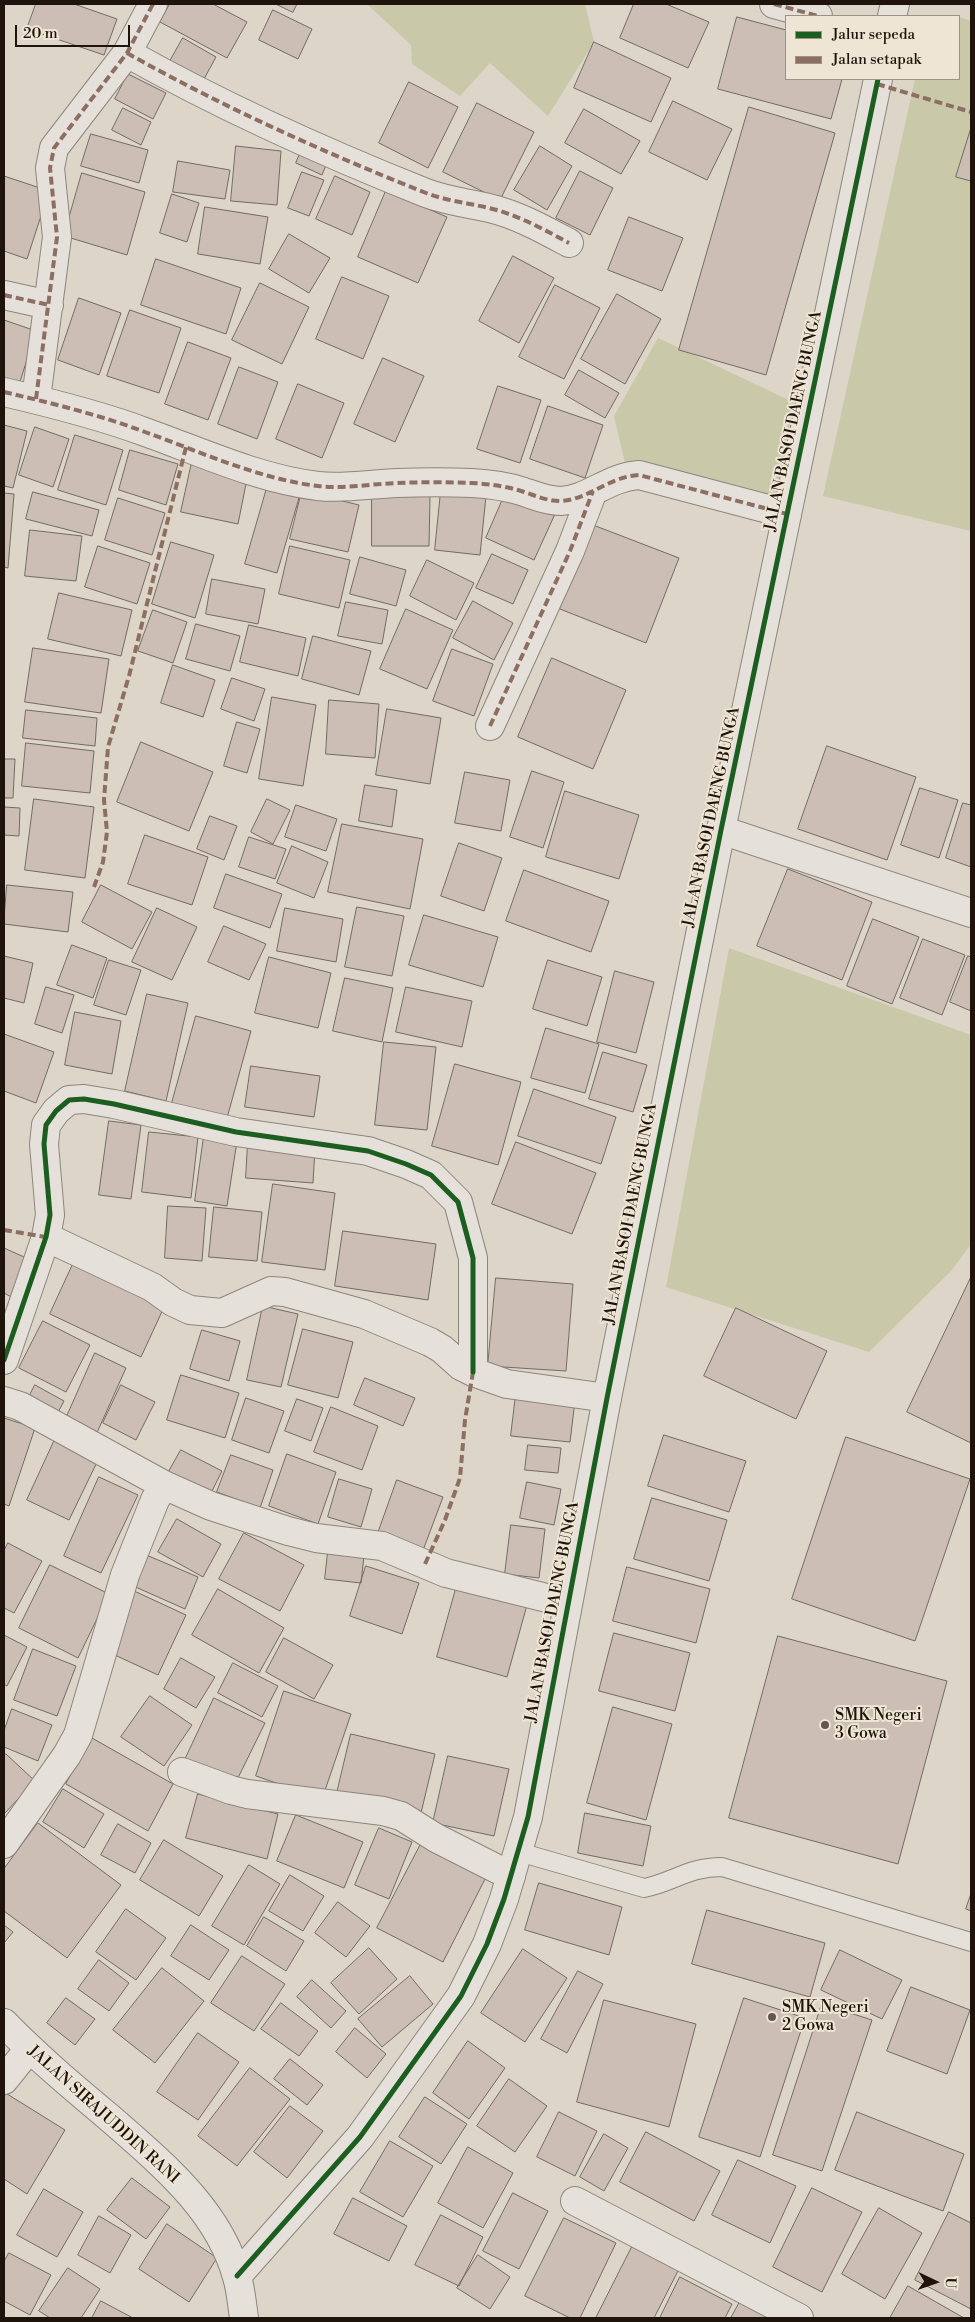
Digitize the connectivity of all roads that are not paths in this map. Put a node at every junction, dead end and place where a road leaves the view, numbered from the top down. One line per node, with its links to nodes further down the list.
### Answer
1 (153, 4): 4 (street)
2 (774, 4): 3 (street)
3 (814, 15)
4 (126, 53): 6 (street); 8 (street)
5 (878, 80): 12 (street, JALAN BASOI DAENG BUNGA)
6 (569, 243)
7 (4, 295): 8 (street)
8 (49, 305): 10 (street)
9 (4, 392): 10 (street)
10 (36, 399): 11 (street)
11 (593, 492): 12 (street); 13 (street)
12 (788, 514): 14 (street, JALAN BASOI DAENG BUNGA)
13 (490, 726)
14 (721, 830): 15 (street); 19 (street, JALAN BASOI DAENG BUNGA)
15 (971, 913)
16 (46, 1237): 17 (street); 18 (street); 18 (street)
17 (4, 1360)
18 (473, 1372): 19 (street)
19 (607, 1398): 22 (street, JALAN BASOI DAENG BUNGA)
20 (4, 1400): 21 (street)
21 (164, 1485): 22 (street); 24 (street)
22 (567, 1603): 25 (street, JALAN BASOI DAENG BUNGA)
23 (182, 1772): 25 (street)
24 (4, 1844)
25 (515, 1864): 26 (lane); 31 (street, JALAN BASOI DAENG BUNGA)
26 (971, 1942)
27 (4, 2023): 28 (street, JALAN SIRAJUDDIN RANI)
28 (29, 2049): 29 (street); 31 (street, JALAN SIRAJUDDIN RANI)
29 (4, 2080)
30 (575, 2201): 33 (street)
31 (237, 2276): 32 (street, JALAN SIRAJUDDIN RANI)
32 (244, 2318)
33 (799, 2318)

